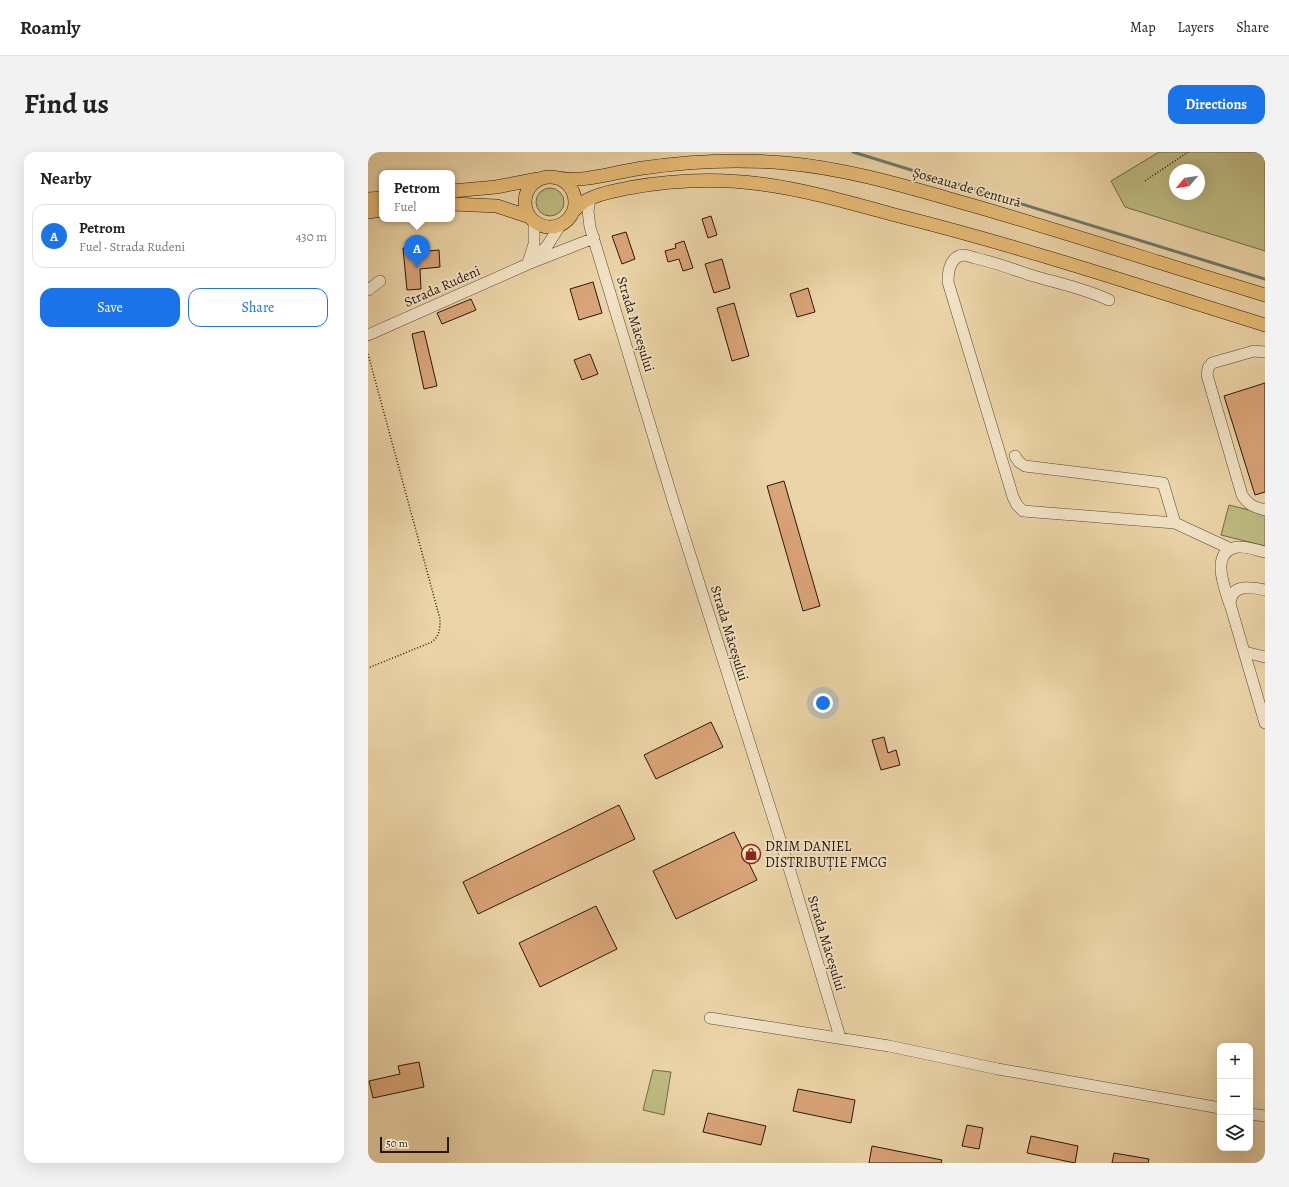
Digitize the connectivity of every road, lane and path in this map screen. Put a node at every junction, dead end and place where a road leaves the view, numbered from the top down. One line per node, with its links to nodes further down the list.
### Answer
1 (1188, 152): 5 (path)
2 (770, 157): 4 (main road, Șoseaua de Centură); 20 (main road, Șoseaua de Centură)
3 (541, 178): 4 (main road, Șoseaua de Centură); 6 (main road, Șoseaua de Centură); 14 (main road)
4 (556, 178): 13 (main road)
5 (1145, 181)
6 (455, 191)
7 (379, 198): 9 (main road)
8 (590, 198): 13 (main road); 16 (street, Strada Măceșului); 22 (main road)
9 (368, 199)
10 (455, 204): 14 (main road)
11 (379, 210): 12 (main road)
12 (368, 212)
13 (573, 212): 15 (main road)
14 (532, 219): 15 (main road); 17 (street)
15 (561, 224): 17 (street)
16 (594, 238): 17 (street, Strada Rudeni); 38 (street, Strada Măceșului)
17 (528, 264): 23 (street, Strada Rudeni)
18 (380, 281): 19 (street)
19 (368, 290)
20 (1265, 296)
21 (1109, 300): 28 (street)
22 (1265, 325)
23 (368, 335)
24 (1265, 352): 27 (street)
25 (368, 354): 35 (path)
26 (1015, 456): 28 (street)
27 (1265, 510)
28 (1175, 523): 29 (street)
29 (1231, 549): 30 (street); 32 (street)
30 (1265, 552)
31 (1265, 590): 32 (street)
32 (1231, 608): 33 (street)
33 (1244, 652): 34 (street); 36 (street)
34 (1265, 657)
35 (368, 668)
36 (1265, 723)
37 (710, 1018): 38 (street)
38 (840, 1037): 39 (street)
39 (1217, 1107)
40 (1253, 1114): 41 (street)
41 (1265, 1116)

